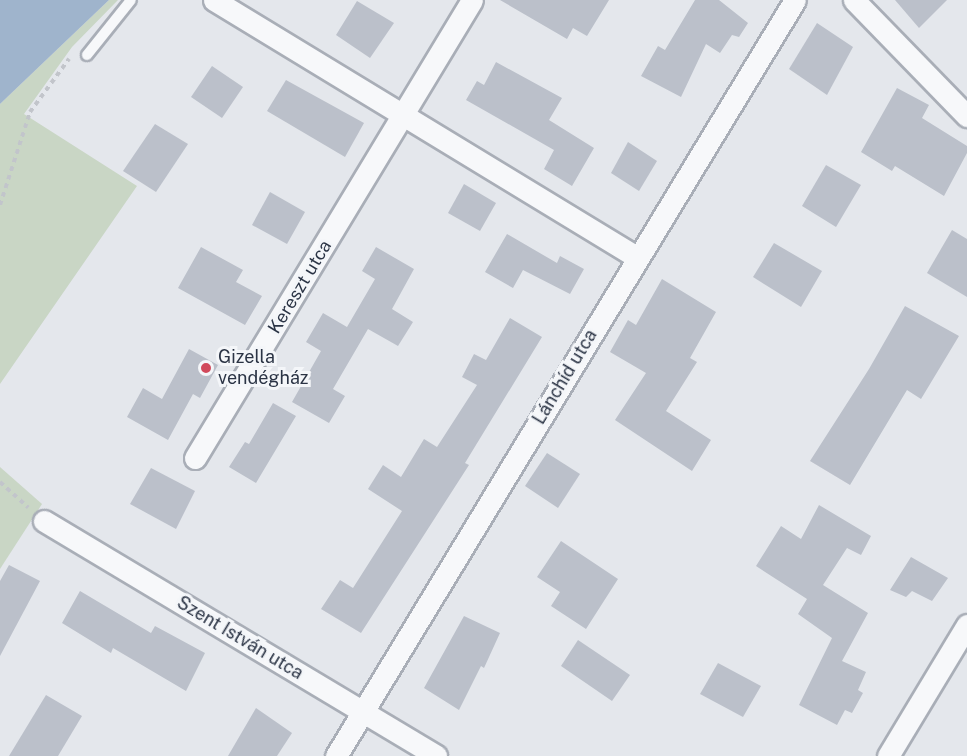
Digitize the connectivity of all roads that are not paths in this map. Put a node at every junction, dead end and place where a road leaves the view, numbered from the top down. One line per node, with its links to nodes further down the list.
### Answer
1 (131, 0): 6 (lane)
2 (214, 0): 7 (street)
3 (472, 0): 7 (street, Kereszt utca)
4 (795, 0): 9 (street, Lánchíd utca)
5 (854, 0): 8 (street)
6 (87, 55)
7 (404, 116): 9 (street); 10 (street, Kereszt utca)
8 (967, 116)
9 (637, 257): 13 (street, Lánchíd utca)
10 (195, 458)
11 (44, 521): 13 (street, Szent István utca)
12 (967, 625): 16 (street)
13 (363, 712): 14 (street, Lánchíd utca); 15 (street, Szent István utca)
14 (336, 756)
15 (436, 756)
16 (888, 756)

